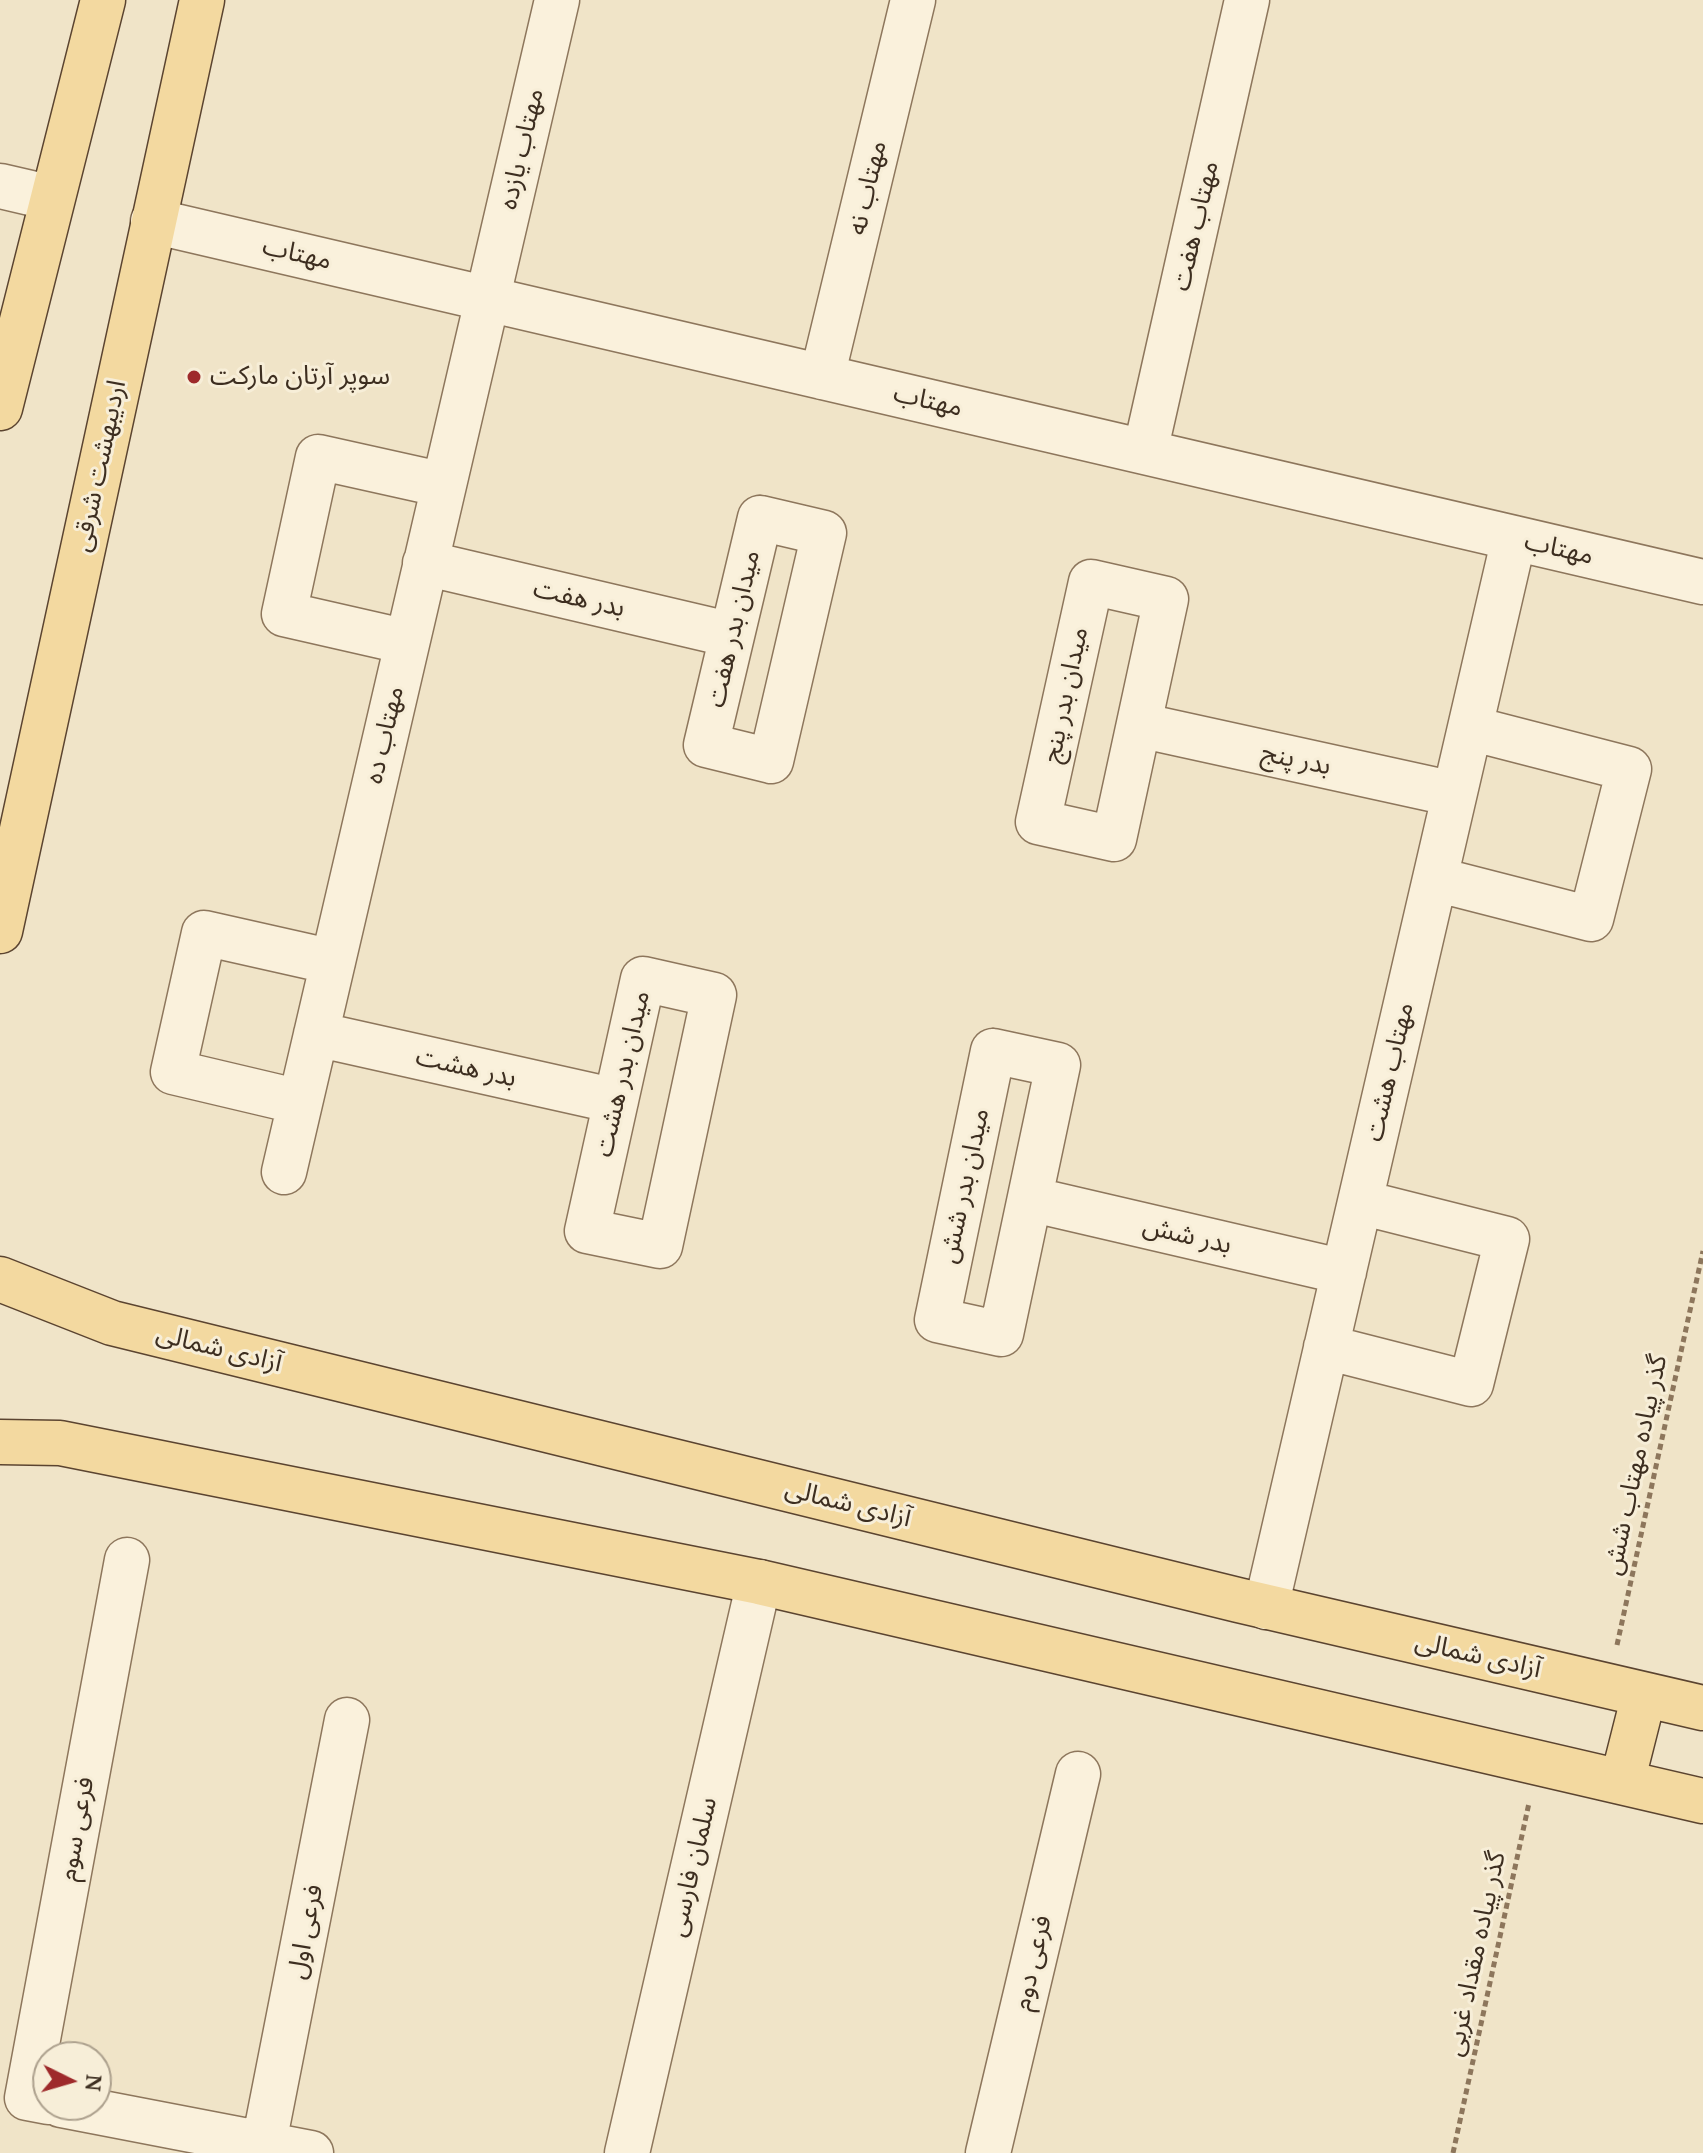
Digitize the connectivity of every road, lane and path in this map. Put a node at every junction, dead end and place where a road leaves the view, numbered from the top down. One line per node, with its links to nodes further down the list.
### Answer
1 (103, 0): 7 (main road)
2 (202, 0): 8 (main road, اردیبهشت شرقی)
3 (557, 0): 9 (street, مهتاب یازده)
4 (913, 0): 10 (street, مهتاب نه)
5 (1247, 0): 12 (street, مهتاب هفت)
6 (0, 186): 7 (street)
7 (52, 198): 11 (main road)
8 (153, 221): 9 (street, مهتاب); 23 (main road, اردیبهشت شرقی)
9 (487, 299): 10 (street, مهتاب); 13 (street, مهتاب ده)
10 (822, 377): 12 (street, مهتاب)
11 (0, 408)
12 (1145, 452): 14 (street, مهتاب)
13 (444, 485): 15 (street, مهتاب ده); 18 (street)
14 (1514, 538): 16 (street, مهتاب); 20 (street, مهتاب هشت)
15 (425, 563): 17 (street, بدر هفت); 18 (street, مهتاب ده)
16 (1703, 582)
17 (732, 635): 17 (street, میدان بدر هفت)
18 (407, 642): 24 (street, مهتاب ده)
19 (1139, 725): 19 (street, میدان بدر پنج); 21 (street, بدر پنج)
20 (1470, 728): 21 (street, مهتاب هشت); 22 (street)
21 (1454, 794): 22 (street, مهتاب هشت)
22 (1435, 879): 30 (street, مهتاب هشت)
23 (0, 931)
24 (333, 962): 25 (street, مهتاب ده); 27 (street)
25 (316, 1034): 26 (street, بدر هشت); 27 (street, مهتاب ده)
26 (616, 1101): 26 (street, میدان بدر هشت)
27 (300, 1102): 28 (street, مهتاب ده)
28 (284, 1172)
29 (1030, 1199): 29 (street, میدان بدر شش); 32 (street, بدر شش)
30 (1360, 1202): 32 (street, مهتاب هشت); 34 (street)
31 (1703, 1251): 39 (path, گذر پیاده مهتاب شش)
32 (1344, 1272): 34 (street, مهتاب هشت)
33 (0, 1279): 38 (main road, آزادی شمالی)
34 (1326, 1347): 38 (street, مهتاب هشت)
35 (0, 1442): 37 (main road)
36 (127, 1560): 46 (street, فرعی سوم)
37 (759, 1582): 42 (main road); 50 (street, سلمان فارسی)
38 (1266, 1607): 39 (main road, آزادی شمالی)
39 (1626, 1690): 40 (main road, آزادی شمالی); 44 (main road)
40 (1703, 1708)
41 (347, 1720): 48 (street, فرعی اول)
42 (1538, 1763): 44 (main road); 52 (path, گذر پیاده مقداد غربی)
43 (1078, 1774): 51 (street, فرعی دوم)
44 (1622, 1782): 45 (main road)
45 (1703, 1801)
46 (54, 2041)
47 (112, 2116): 48 (street)
48 (263, 2148): 49 (street)
49 (311, 2153)
50 (627, 2153)
51 (988, 2153)
52 (1453, 2153)

